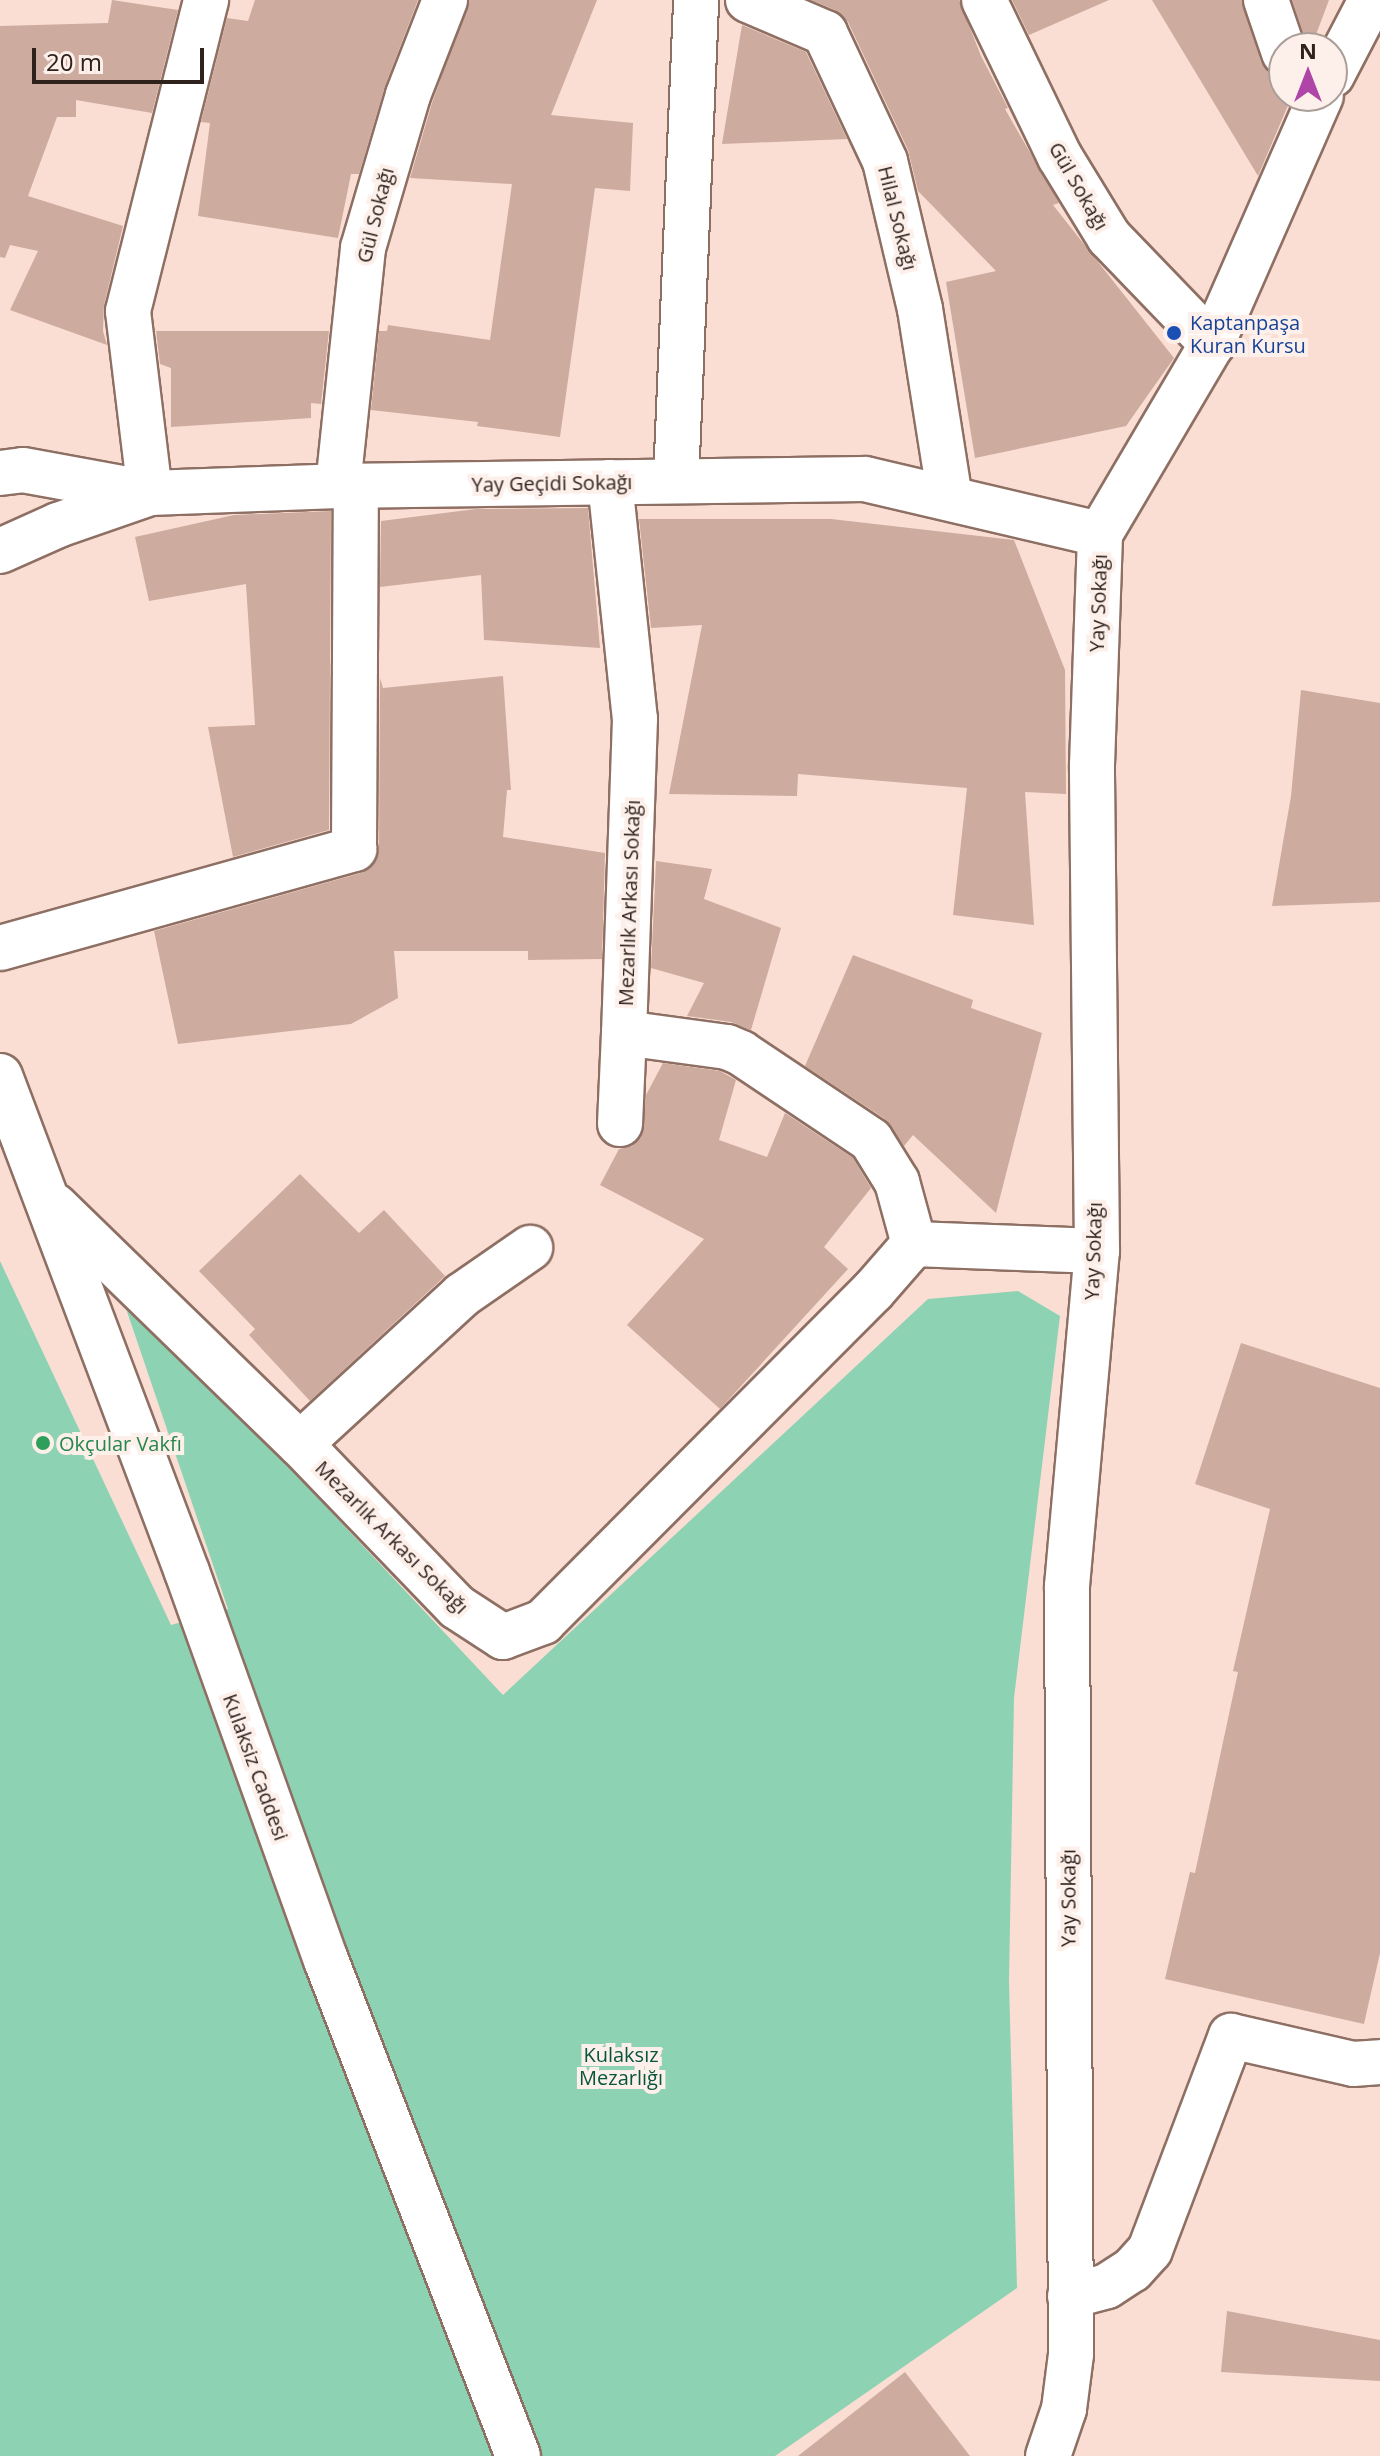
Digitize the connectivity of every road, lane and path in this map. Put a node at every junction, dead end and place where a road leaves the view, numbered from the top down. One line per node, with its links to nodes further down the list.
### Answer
1 (206, 0): 16 (street)
2 (445, 0): 15 (street, Gül Sokağı)
3 (696, 0): 13 (street)
4 (748, 0): 17 (street, Hilal Sokağı)
5 (984, 0): 11 (street, Gül Sokağı)
6 (1266, 0): 8 (street)
7 (1371, 0): 9 (street)
8 (1277, 32)
9 (1348, 44)
10 (1306, 112): 11 (street, Yay Sokağı)
11 (1212, 344): 18 (street, Yay Sokağı)
12 (0, 473): 16 (street, Yay Geçidi Sokağı)
13 (676, 481): 14 (street, Yay Geçidi Sokağı); 17 (street, Yay Geçidi Sokağı)
14 (610, 482): 15 (street, Yay Geçidi Sokağı); 21 (street, Mezarlık Arkası Sokağı)
15 (347, 486): 16 (street, Yay Geçidi Sokağı); 20 (street, Gül Sokağı)
16 (150, 493): 19 (street)
17 (950, 498): 18 (street, Yay Geçidi Sokağı)
18 (1100, 534): 27 (street, Yay Sokağı)
19 (0, 551)
20 (0, 948)
21 (624, 1033): 23 (street); 25 (street, Mezarlık Arkası Sokağı)
22 (0, 1076): 24 (street, Kulaksiz Caddesi)
23 (620, 1124)
24 (48, 1199): 28 (street, Mezarlık Arkası Sokağı); 31 (street, Kulaksiz Caddesi)
25 (914, 1244): 27 (street); 28 (street, Mezarlık Arkası Sokağı)
26 (530, 1248): 28 (street)
27 (1097, 1251): 30 (street, Yay Sokağı)
28 (300, 1444)
29 (1380, 2062): 30 (street)
30 (1070, 2296): 32 (street, Yay Sokağı)
31 (518, 2456)
32 (1048, 2456)

